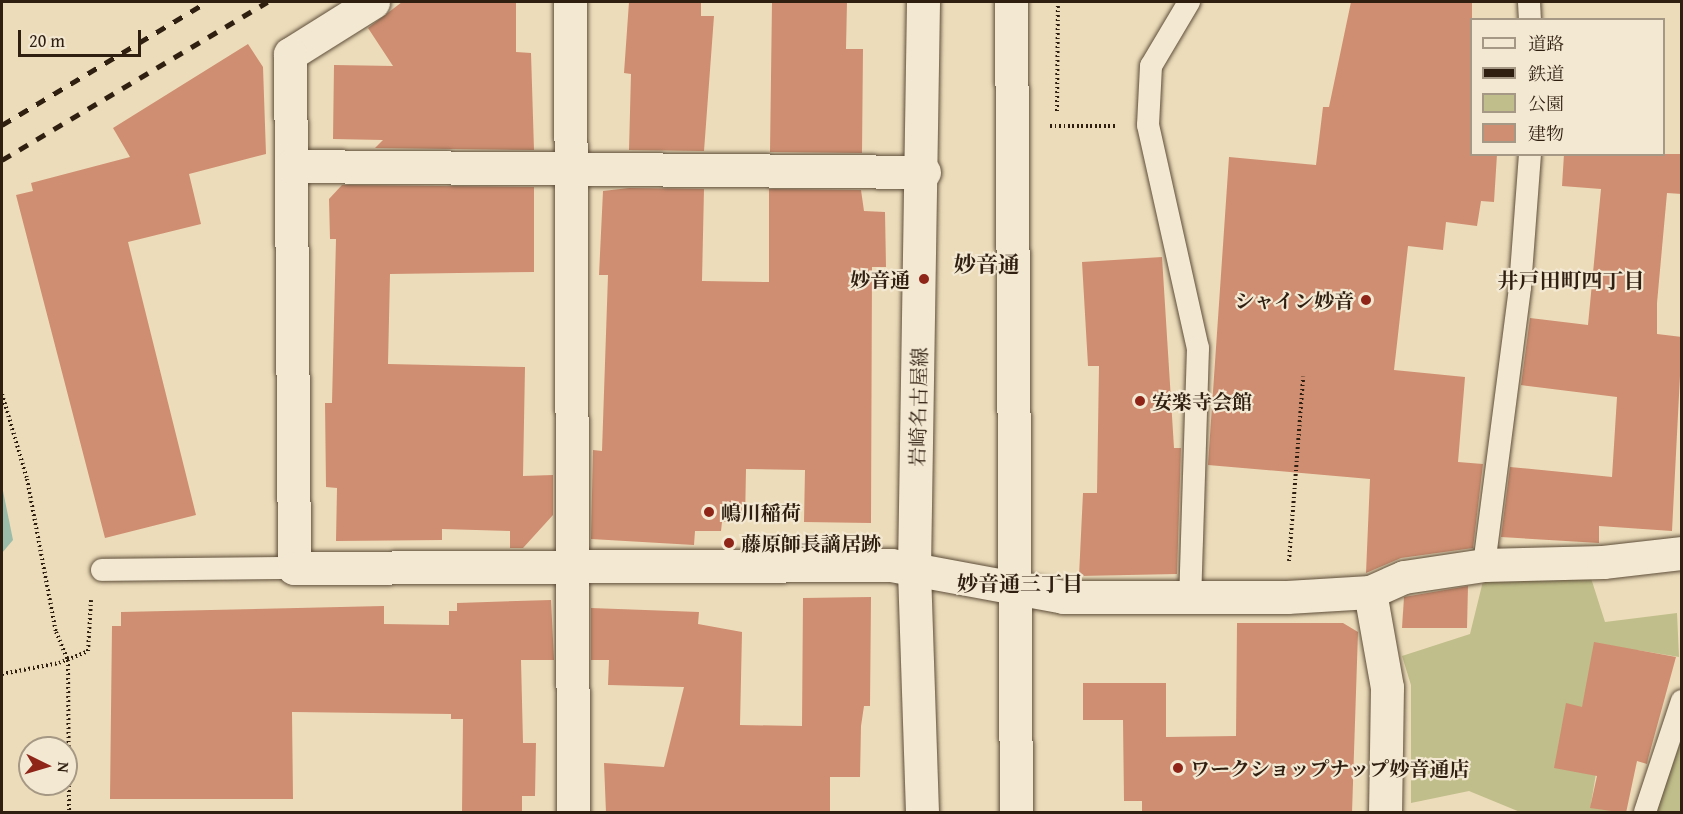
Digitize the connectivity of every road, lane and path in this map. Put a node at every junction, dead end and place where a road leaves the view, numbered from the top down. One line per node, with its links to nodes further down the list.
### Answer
1 (374, 2): 13 (street)
2 (570, 2): 14 (street)
3 (923, 2): 15 (street, 岩崎名古屋線)
4 (1011, 2): 24 (street)
5 (1058, 2): 9 (path)
6 (1189, 2): 10 (lane)
7 (1529, 2): 8 (lane)
8 (1530, 18)
9 (1057, 111)
10 (1148, 125): 11 (path); 26 (lane)
11 (1050, 126)
12 (1530, 156): 19 (lane)
13 (291, 166): 14 (street); 21 (street)
14 (572, 169): 15 (street); 20 (street)
15 (924, 172): 22 (street, 岩崎名古屋線)
16 (1303, 377): 27 (path)
17 (2, 394): 28 (path)
18 (1682, 553): 19 (street)
19 (1484, 565): 25 (street)
20 (574, 567): 21 (street); 22 (street); 32 (street)
21 (294, 568): 23 (lane)
22 (914, 569): 24 (street); 33 (street, 岩崎名古屋線)
23 (102, 570): 28 (path)
24 (1015, 592): 26 (street); 34 (street)
25 (1370, 592): 27 (street); 35 (street)
26 (1190, 597): 27 (street)
27 (1287, 597)
28 (68, 660): 29 (path); 31 (path)
29 (2, 674)
30 (1682, 701): 36 (lane)
31 (69, 813)
32 (573, 813)
33 (922, 813)
34 (1016, 813)
35 (1385, 813)
36 (1645, 813)

